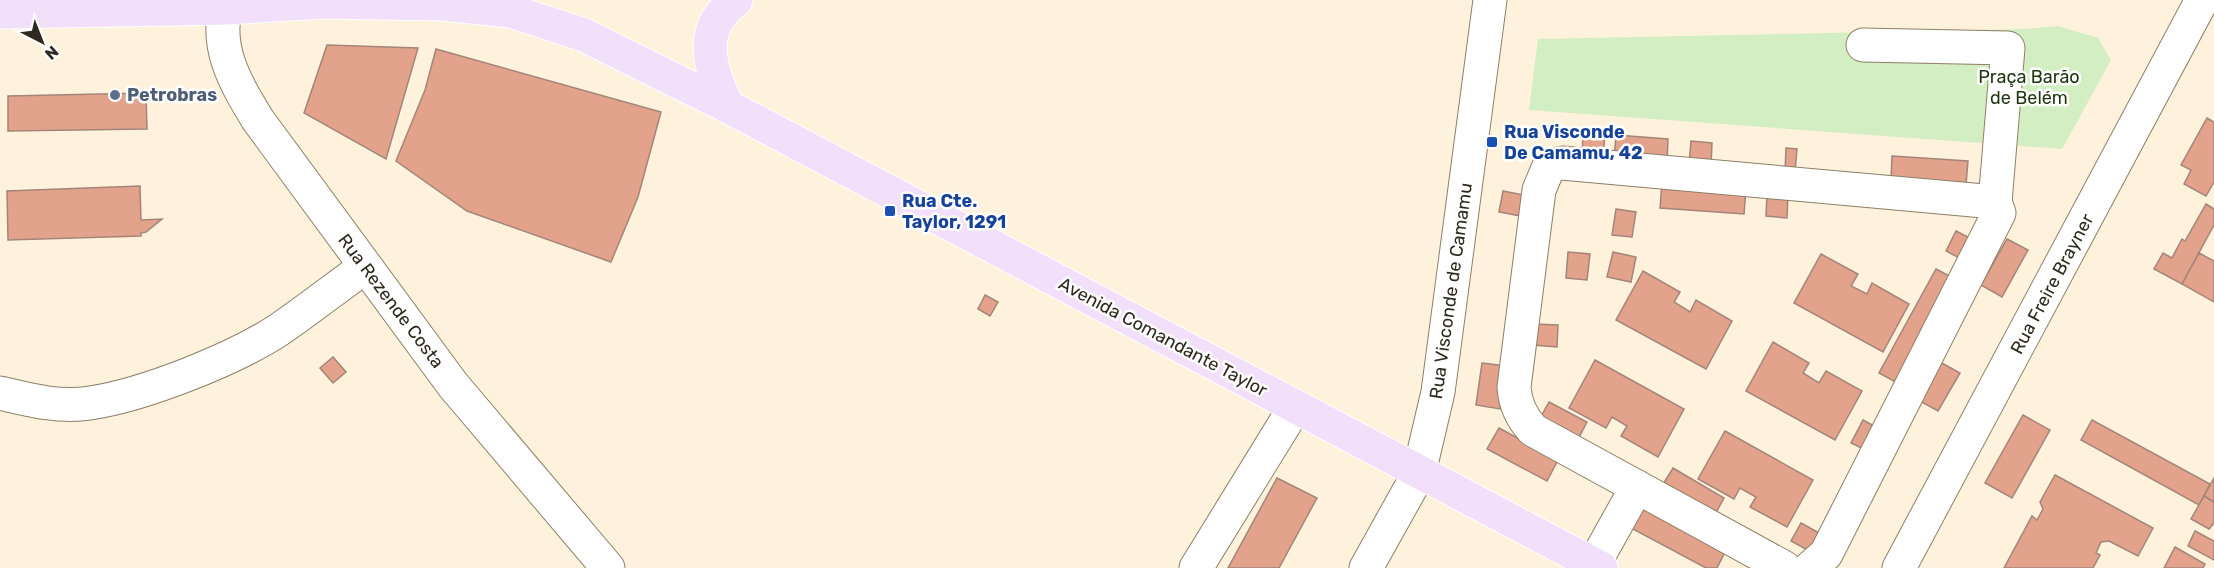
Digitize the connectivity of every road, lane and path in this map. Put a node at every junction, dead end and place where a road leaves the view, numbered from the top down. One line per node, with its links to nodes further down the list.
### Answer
1 (736, 0): 7 (main road)
2 (1490, 0): 12 (street, Rua Visconde de Camamu)
3 (227, 4): 4 (main road, Avenida Comandante Taylor); 7 (main road, Avenida Comandante Taylor); 9 (street, Rua Rezende Costa)
4 (0, 12)
5 (2204, 15): 20 (street, Rua Freire Brayner)
6 (1863, 45): 8 (street)
7 (727, 106): 11 (main road, Avenida Comandante Taylor)
8 (1995, 202): 13 (street); 19 (street)
9 (365, 267): 10 (street); 15 (street, Rua Rezende Costa)
10 (0, 393)
11 (1295, 407): 12 (main road, Avenida Comandante Taylor); 16 (street)
12 (1419, 473): 14 (main road, Avenida Comandante Taylor); 17 (street, Rua Visconde de Camamu)
13 (1637, 487): 14 (street); 18 (street)
14 (1597, 566)
15 (608, 568)
16 (1196, 568)
17 (1366, 568)
18 (1785, 568)
19 (1810, 568)
20 (1899, 568)

